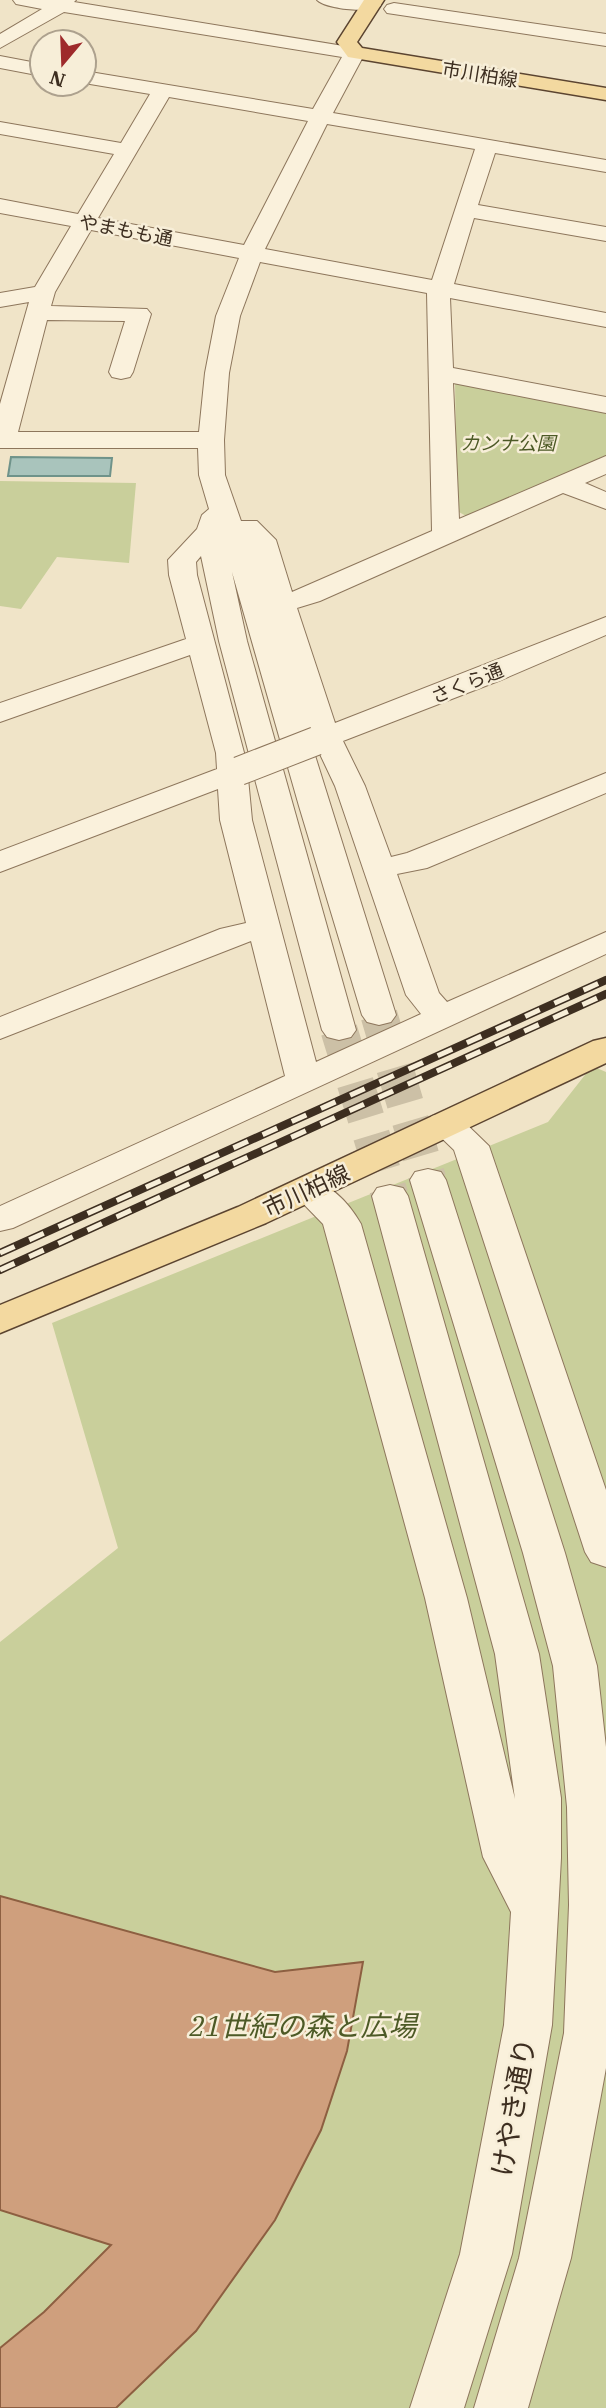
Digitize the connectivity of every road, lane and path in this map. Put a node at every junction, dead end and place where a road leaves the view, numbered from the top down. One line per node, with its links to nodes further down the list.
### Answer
1 (23, 0): 3 (street)
2 (327, 0): 4 (street)
3 (63, 3): 9 (street); 10 (street)
4 (373, 3): 10 (main road)
5 (397, 4): 7 (street); 10 (main road)
6 (539, 9): 7 (street)
7 (530, 29): 8 (street)
8 (606, 40)
9 (0, 42)
10 (355, 53): 15 (main road, 市川柏線); 16 (street)
11 (0, 62): 12 (street)
12 (28, 67)
13 (98, 79): 14 (street)
14 (163, 90): 16 (street); 19 (street)
15 (606, 94)
16 (321, 117): 18 (street); 25 (street)
17 (0, 128): 19 (street)
18 (487, 145): 20 (street); 22 (street)
19 (126, 150): 23 (street)
20 (606, 166)
21 (0, 206): 23 (street, やまもも通)
22 (465, 210): 24 (street); 26 (street)
23 (86, 222): 25 (street, やまもも通); 28 (street)
24 (606, 234)
25 (252, 254): 26 (street, やまもも通); 35 (street)
26 (440, 288): 29 (street, やまもも通); 32 (street)
27 (0, 300): 28 (street)
28 (40, 302): 30 (street); 31 (street)
29 (606, 320)
30 (12, 367): 34 (street)
31 (121, 372)
32 (440, 373): 33 (street); 41 (street)
33 (606, 405)
34 (1, 439): 35 (street)
35 (211, 440): 38 (street)
36 (606, 464): 37 (street)
37 (564, 484): 39 (street); 41 (street)
38 (219, 500): 40 (street); 42 (street); 53 (street)
39 (606, 501)
40 (210, 532): 44 (street); 56 (street)
41 (446, 535): 42 (street)
42 (282, 604): 46 (street)
43 (606, 625): 46 (street, さくら通)
44 (200, 644): 45 (street); 47 (street)
45 (0, 713)
46 (321, 739): 47 (street, さくら通, bridge); 50 (street)
47 (235, 773): 49 (street, さくら通); 51 (street)
48 (606, 782): 50 (street)
49 (0, 862)
50 (377, 869): 54 (street)
51 (264, 928): 55 (street); 58 (street)
52 (606, 942): 54 (street)
53 (379, 1015)
54 (443, 1018): 58 (street)
55 (0, 1030)
56 (339, 1030)
57 (606, 1048): 59 (main road, 市川柏線)
58 (304, 1082): 63 (street)
59 (444, 1124): 61 (main road, 市川柏線); 65 (street)
60 (428, 1180): 66 (street)
61 (307, 1189): 64 (main road, 市川柏線); 67 (street)
62 (390, 1196): 67 (street, けやき通り)
63 (0, 1220)
64 (0, 1320)
65 (606, 1552)
66 (598, 1793): 69 (street)
67 (535, 1914): 68 (street, けやき通り)
68 (437, 2408)
69 (501, 2408)

